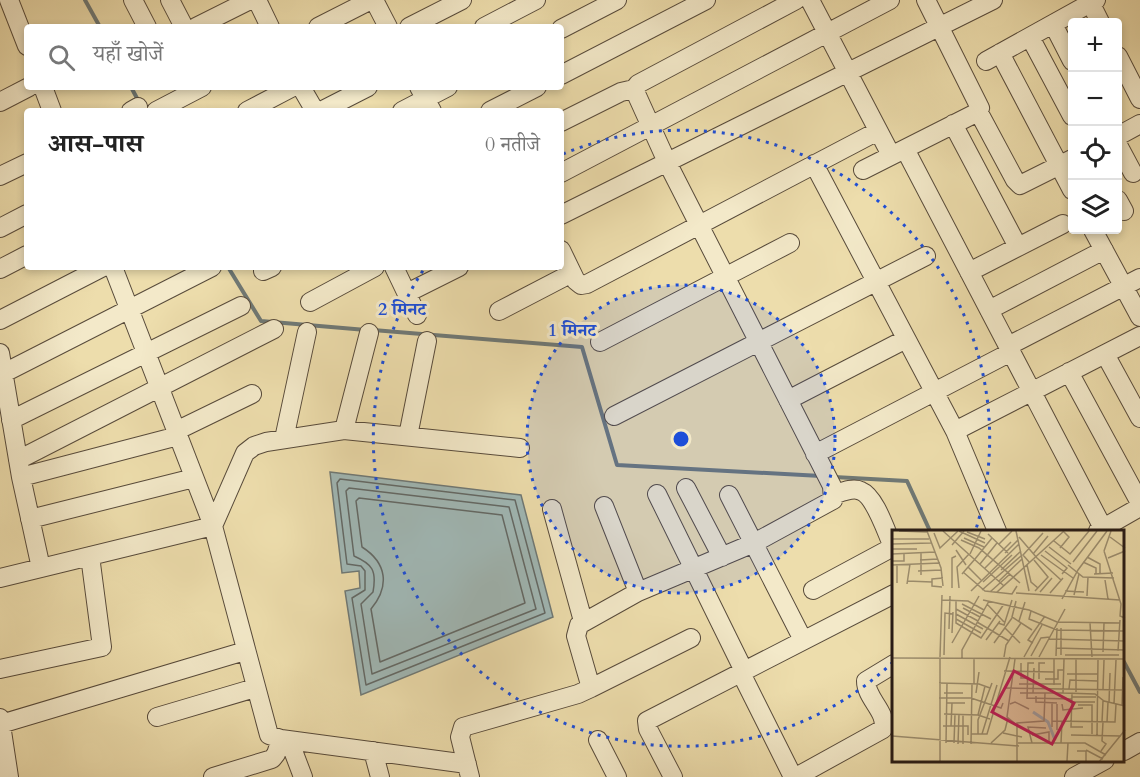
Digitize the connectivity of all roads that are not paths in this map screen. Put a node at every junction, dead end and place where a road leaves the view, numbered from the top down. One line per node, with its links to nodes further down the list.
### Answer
1 (9, 0): 33 (street)
2 (133, 0): 20 (street)
3 (170, 0): 21 (street)
4 (250, 0): 18 (street)
5 (256, 0): 23 (street)
6 (372, 0): 24 (street); 25 (street)
7 (462, 0): 26 (street)
8 (536, 0): 27 (street)
9 (617, 0): 29 (street)
10 (706, 0): 36 (street)
11 (796, 0): 17 (street)
12 (810, 0): 31 (street)
13 (890, 0): 31 (street)
14 (926, 0): 30 (street)
15 (993, 0): 30 (street)
16 (1092, 1): 19 (street); 28 (street)
17 (767, 6): 38 (street)
18 (214, 8): 22 (street)
19 (1098, 18)
20 (145, 24)
21 (182, 24)
22 (199, 24)
23 (268, 24)
24 (324, 24)
25 (386, 24)
26 (415, 24)
27 (490, 24)
28 (1053, 24): 32 (street); 34 (street)
29 (564, 27)
30 (940, 27): 37 (street); 58 (street)
31 (827, 33): 37 (street); 62 (street)
32 (1030, 37): 57 (street); 68 (street)
33 (24, 38)
34 (1068, 53)
35 (1122, 64): 48 (street)
36 (564, 73)
37 (847, 73): 63 (street); 67 (street)
38 (634, 89): 59 (street); 62 (street)
39 (24, 90): 49 (street)
40 (44, 90): 50 (street)
41 (194, 90): 51 (street)
42 (287, 90): 52 (street)
43 (304, 90): 53 (street)
44 (362, 90): 54 (street)
45 (442, 90): 47 (street)
46 (531, 90): 56 (street)
47 (425, 99): 55 (street)
48 (1140, 99)
49 (0, 102)
50 (51, 108)
51 (147, 108)
52 (253, 108)
53 (313, 108)
54 (327, 108)
55 (408, 108)
56 (496, 108)
57 (1068, 108)
58 (978, 111): 60 (street); 68 (street)
59 (564, 120)
60 (953, 124): 65 (street); 83 (street)
61 (1140, 124): 64 (street)
62 (650, 127): 67 (street); 72 (street)
63 (878, 132): 65 (street); 70 (street)
64 (1122, 134)
65 (898, 152): 71 (street); 95 (street)
66 (1122, 152): 73 (street)
67 (667, 162): 76 (street); 78 (street)
68 (1066, 162): 75 (street)
69 (24, 164): 74 (street)
70 (814, 164): 78 (street); 98 (street)
71 (863, 170)
72 (564, 171)
73 (1133, 173)
74 (0, 176)
75 (1070, 180)
76 (564, 214)
77 (24, 216): 80 (street)
78 (699, 224): 96 (street); 97 (street)
79 (1063, 224): 83 (street)
80 (0, 228)
81 (1095, 234): 84 (street)
82 (790, 243): 97 (street)
83 (1018, 247): 95 (street)
84 (1104, 250): 99 (street); 104 (street)
85 (564, 256): 96 (street)
86 (926, 256): 98 (street)
87 (24, 257): 88 (street)
88 (0, 269)
89 (97, 270): 108 (street)
90 (114, 270): 103 (street)
91 (206, 270): 103 (street)
92 (369, 270): 101 (street)
93 (396, 270): 100 (street)
94 (453, 270): 100 (street)
95 (969, 272): 104 (street)
96 (572, 273): 105 (street)
97 (726, 277): 115 (street); 116 (street)
98 (876, 281): 113 (street); 116 (street)
99 (1132, 283): 107 (street); 117 (street)
100 (407, 293): 106 (street)
101 (310, 302)
102 (241, 306): 119 (street)
103 (128, 307): 119 (street); 122 (street)
104 (989, 310): 117 (street)
105 (499, 311)
106 (417, 315)
107 (1140, 317)
108 (0, 320)
109 (274, 329): 123 (street)
110 (307, 332): 135 (street)
111 (369, 333): 131 (street)
112 (1140, 336): 120 (street)
113 (906, 339): 125 (street); 127 (street)
114 (427, 341): 134 (street)
115 (600, 342)
116 (758, 342): 127 (street); 129 (street)
117 (1010, 349): 124 (street); 125 (street)
118 (0, 353): 122 (street)
119 (146, 353): 123 (street); 130 (street)
120 (1106, 354): 121 (street); 128 (street)
121 (1069, 372): 124 (street); 144 (street)
122 (2, 374): 130 (street)
123 (159, 387): 133 (street); 138 (street)
124 (1032, 391): 132 (street); 150 (street)
125 (934, 392): 132 (street); 137 (street)
126 (252, 394): 133 (street)
127 (788, 400): 137 (street)
128 (1138, 409)
129 (614, 417)
130 (11, 420): 138 (street)
131 (344, 430): 134 (street); 135 (street)
132 (955, 431): 149 (street)
133 (177, 433): 138 (street); 139 (street)
134 (408, 436): 136 (street)
135 (284, 439): 148 (street)
136 (520, 448)
137 (817, 458): 141 (street)
138 (20, 469): 147 (street)
139 (194, 478): 147 (street); 148 (street)
140 (686, 488): 155 (street)
141 (833, 490): 151 (street); 152 (street)
142 (657, 494): 156 (street)
143 (729, 495): 151 (street)
144 (1140, 505): 150 (street)
145 (604, 506): 160 (street)
146 (552, 509): 162 (street)
147 (30, 519): 157 (street)
148 (213, 526): 154 (street); 165 (street)
149 (997, 530)
150 (1101, 530)
151 (753, 543): 155 (street); 164 (street)
152 (892, 546)
153 (892, 549): 159 (street)
154 (90, 556): 157 (street); 167 (street)
155 (722, 557): 156 (street)
156 (695, 567): 160 (street); 168 (street)
157 (41, 568): 158 (street)
158 (0, 578)
159 (813, 590)
160 (638, 592): 162 (street)
161 (892, 595): 164 (street)
162 (583, 621): 170 (street)
163 (691, 638): 170 (street)
164 (803, 640): 168 (street)
165 (245, 651): 169 (street); 173 (street)
166 (892, 665): 188 (street)
167 (0, 669)
168 (743, 672): 187 (street); 188 (street)
169 (255, 688): 171 (street); 174 (street)
170 (591, 688): 181 (street)
171 (157, 717)
172 (0, 718): 173 (street)
173 (1, 724): 182 (street)
174 (285, 740): 178 (street); 183 (street); 184 (street)
175 (598, 741): 186 (street)
176 (1140, 742): 177 (street)
177 (1125, 750)
178 (373, 751): 181 (street); 185 (street)
179 (1068, 762): 189 (street)
180 (1101, 762): 189 (street)
181 (468, 770)
182 (9, 777)
183 (213, 777)
184 (303, 777)
185 (380, 777)
186 (617, 777)
187 (673, 777)
188 (794, 777)
189 (1074, 777)

